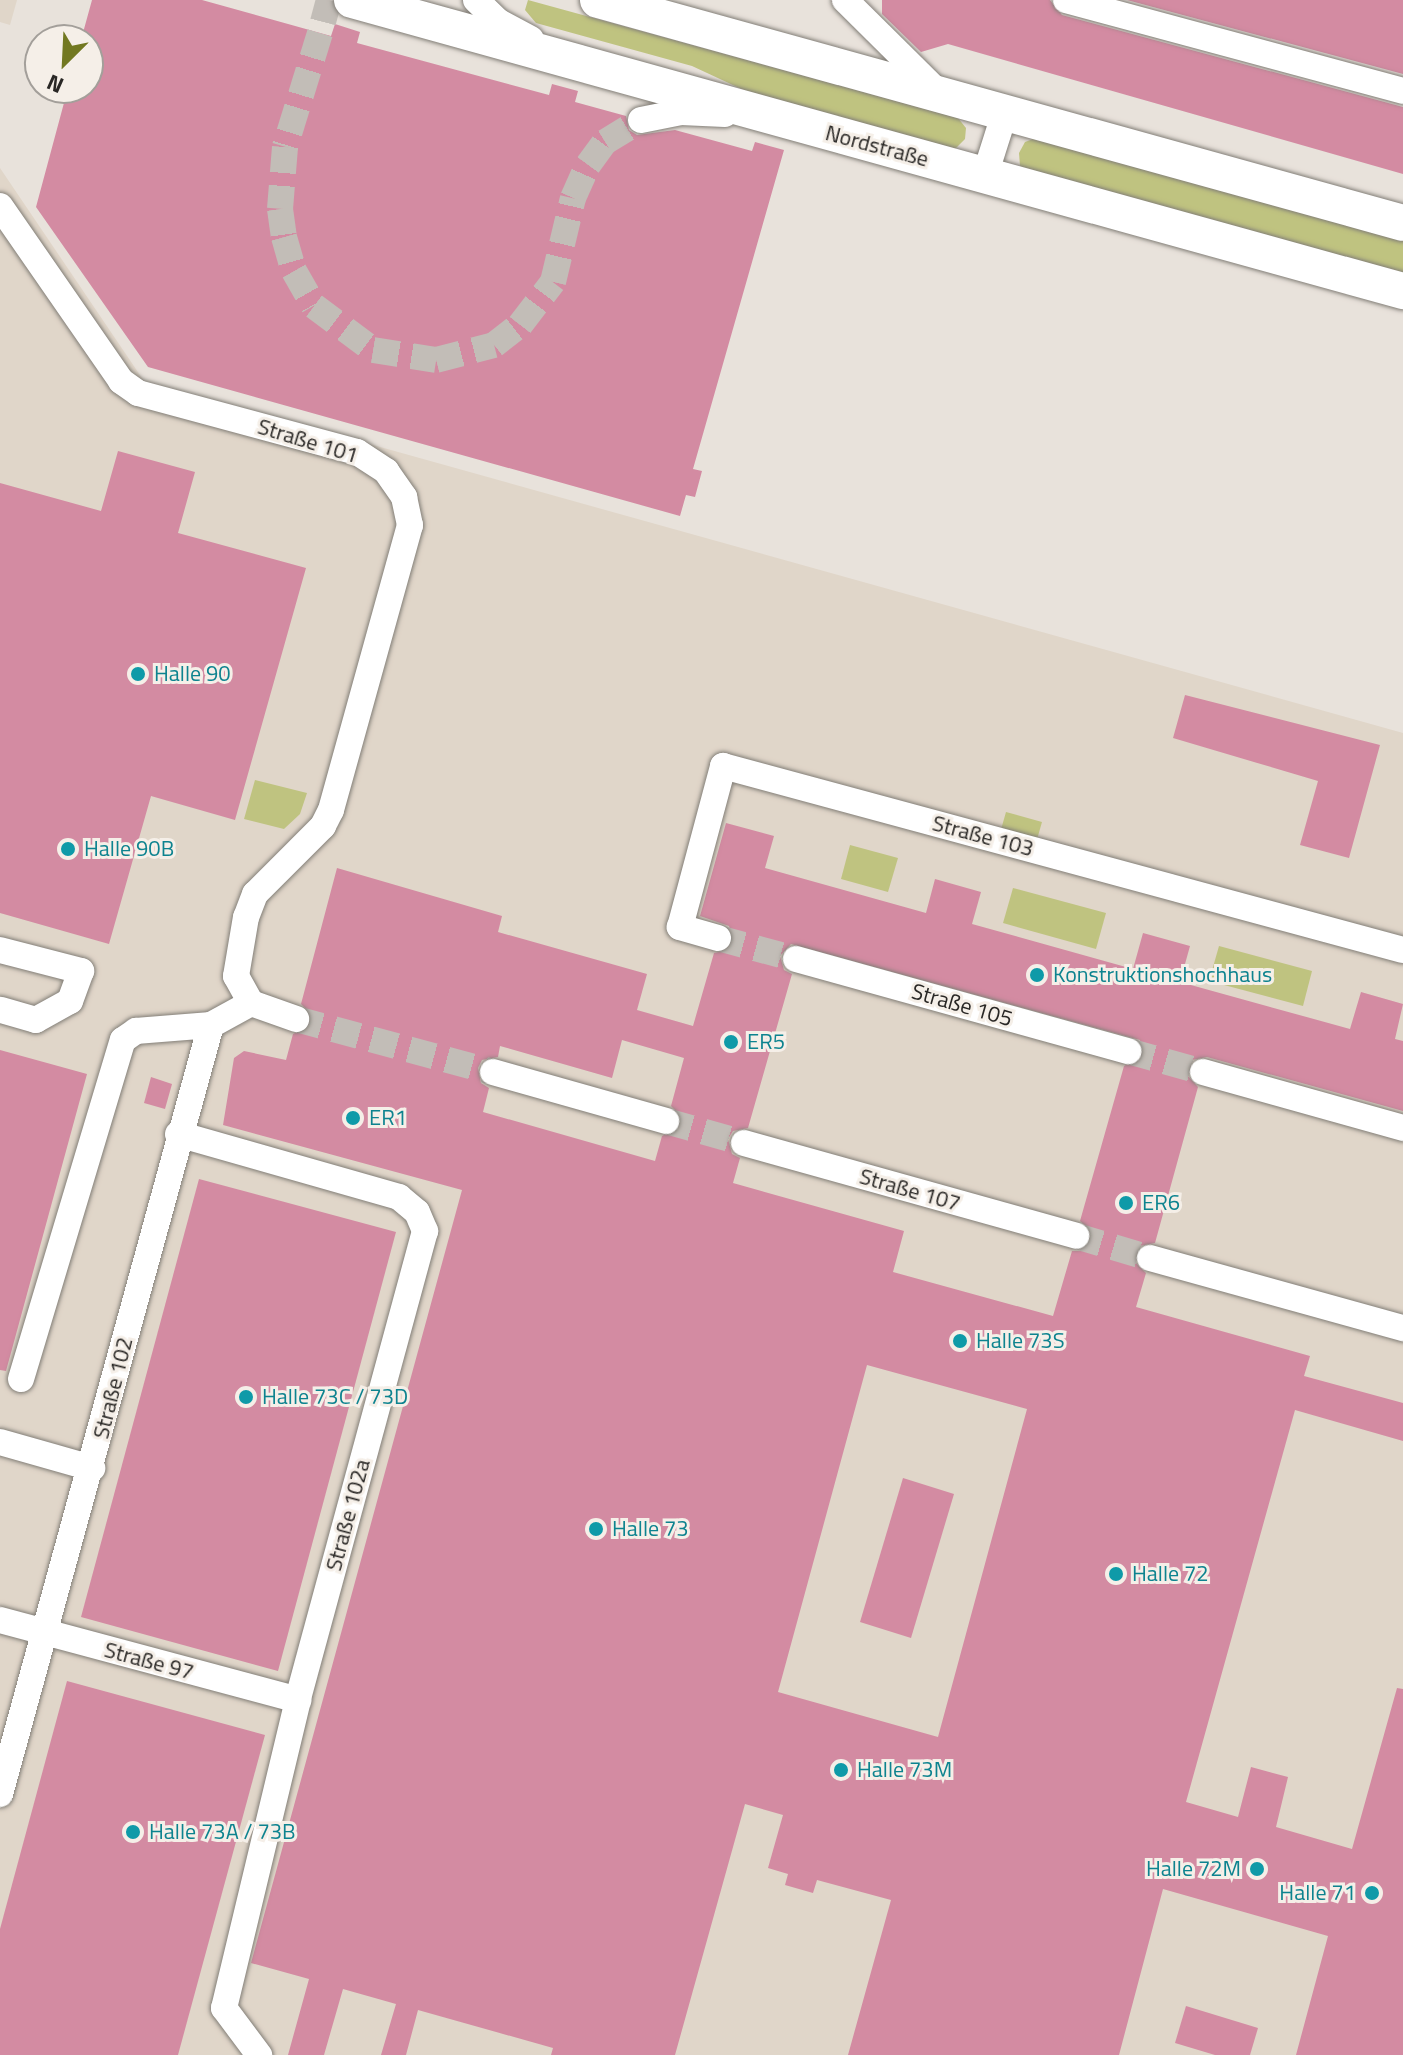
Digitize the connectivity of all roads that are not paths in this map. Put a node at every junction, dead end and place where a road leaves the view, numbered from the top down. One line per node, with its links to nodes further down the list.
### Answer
1 (352, 0): 6 (street, Nordstraße)
2 (476, 0): 6 (street)
3 (598, 0): 8 (street)
4 (845, 0): 8 (street)
5 (1066, 0): 7 (street)
6 (577, 62): 10 (street, Nordstraße)
7 (1403, 91)
8 (944, 98): 9 (street)
9 (1004, 115): 12 (street); 14 (street)
10 (773, 117): 11 (street); 12 (street, Nordstraße)
11 (641, 120)
12 (985, 175): 15 (street, Nordstraße)
13 (0, 206): 20 (street, Straße 101)
14 (1403, 223)
15 (1403, 291)
16 (718, 938): 18 (street, Straße 103)
17 (0, 950): 21 (street)
18 (1403, 950)
19 (796, 959): 24 (street, Straße 105)
20 (251, 1003): 22 (street); 23 (street)
21 (0, 1010)
22 (296, 1019)
23 (211, 1025): 29 (street, Straße 102); 34 (street)
24 (1128, 1051)
25 (493, 1072): 27 (street)
26 (1203, 1072): 28 (street)
27 (654, 1118)
28 (1403, 1128)
29 (178, 1134): 36 (street, Straße 102); 39 (street, Straße 102a)
30 (744, 1143): 31 (street, Straße 107)
31 (1076, 1236)
32 (1150, 1258): 33 (street)
33 (1403, 1328)
34 (21, 1379)
35 (0, 1442): 36 (street)
36 (92, 1468): 38 (street, Straße 102)
37 (0, 1620): 38 (street, Straße 97)
38 (45, 1633): 39 (street, Straße 97); 40 (street, Straße 102)
39 (298, 1700): 41 (street, Straße 102a)
40 (0, 1794)
41 (259, 2055)

